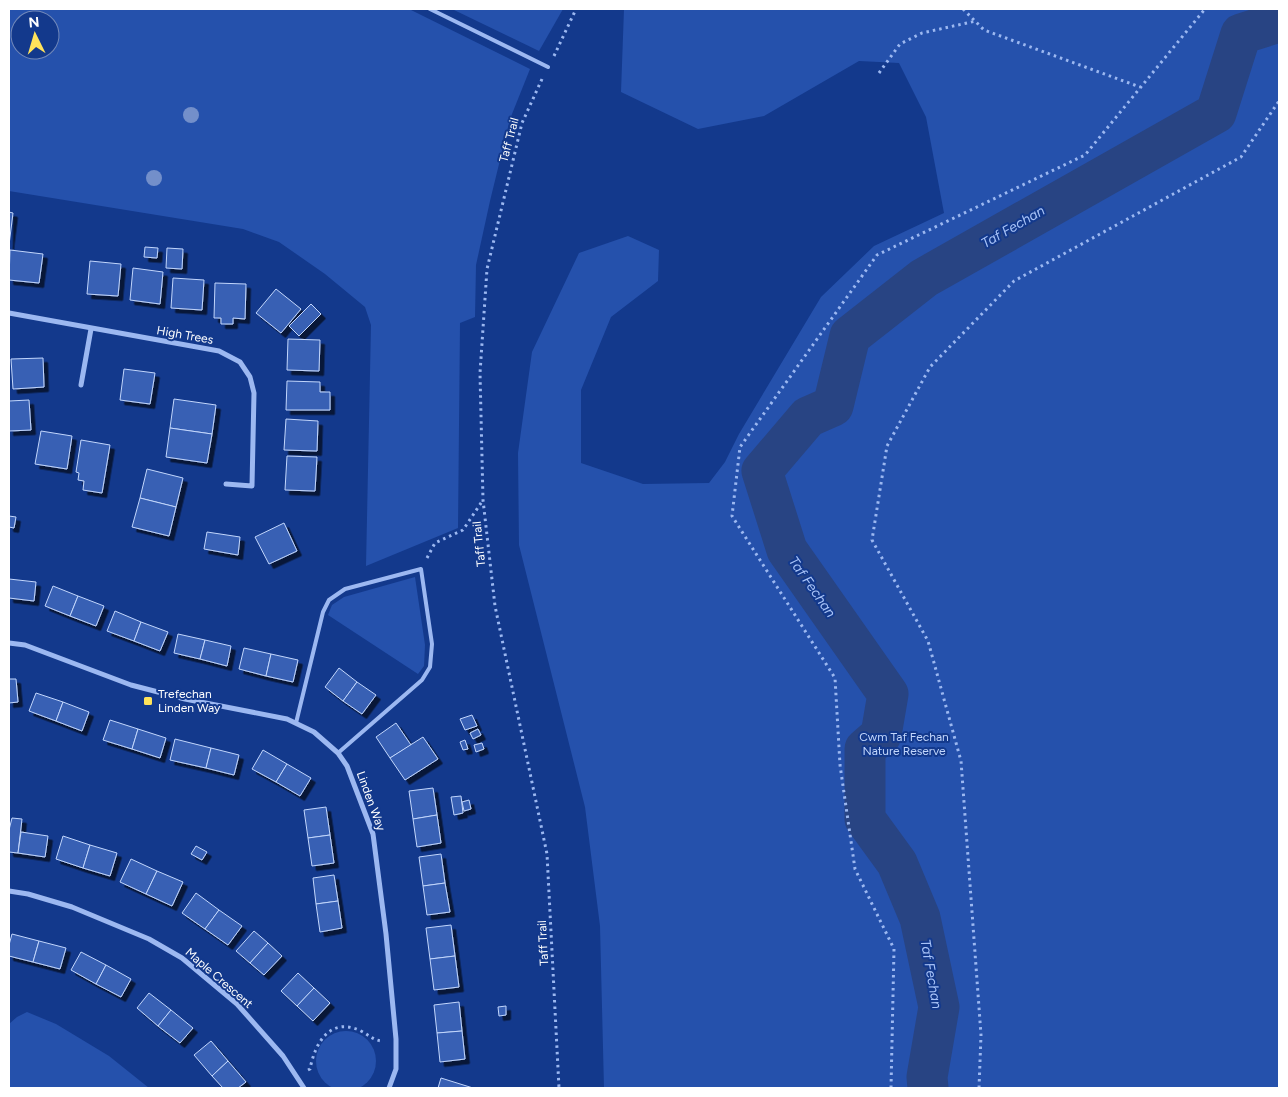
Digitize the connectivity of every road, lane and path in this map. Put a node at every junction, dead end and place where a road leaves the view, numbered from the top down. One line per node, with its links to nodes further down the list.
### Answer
1 (430, 9): 6 (lane)
2 (576, 9): 6 (path, Taff Trail)
3 (963, 9): 8 (path)
4 (1205, 9): 8 (path)
5 (977, 21): 7 (path)
6 (548, 67): 14 (path, Taff Trail)
7 (879, 73)
8 (1140, 87): 25 (path)
9 (1279, 101): 26 (path)
10 (9, 313): 11 (street, High Trees)
11 (91, 329): 12 (street); 13 (street, High Trees)
12 (81, 385)
13 (226, 484)
14 (483, 500): 15 (path); 24 (path, Taff Trail)
15 (421, 569): 17 (lane); 18 (lane)
16 (9, 643): 17 (street, Linden Way)
17 (296, 723): 18 (street, Linden Way)
18 (338, 753): 23 (street, Linden Way)
19 (9, 891): 22 (street, Maple Crescent)
20 (379, 1041): 21 (path)
21 (310, 1069)
22 (304, 1088)
23 (389, 1088)
24 (559, 1088)
25 (891, 1088)
26 (979, 1088)

